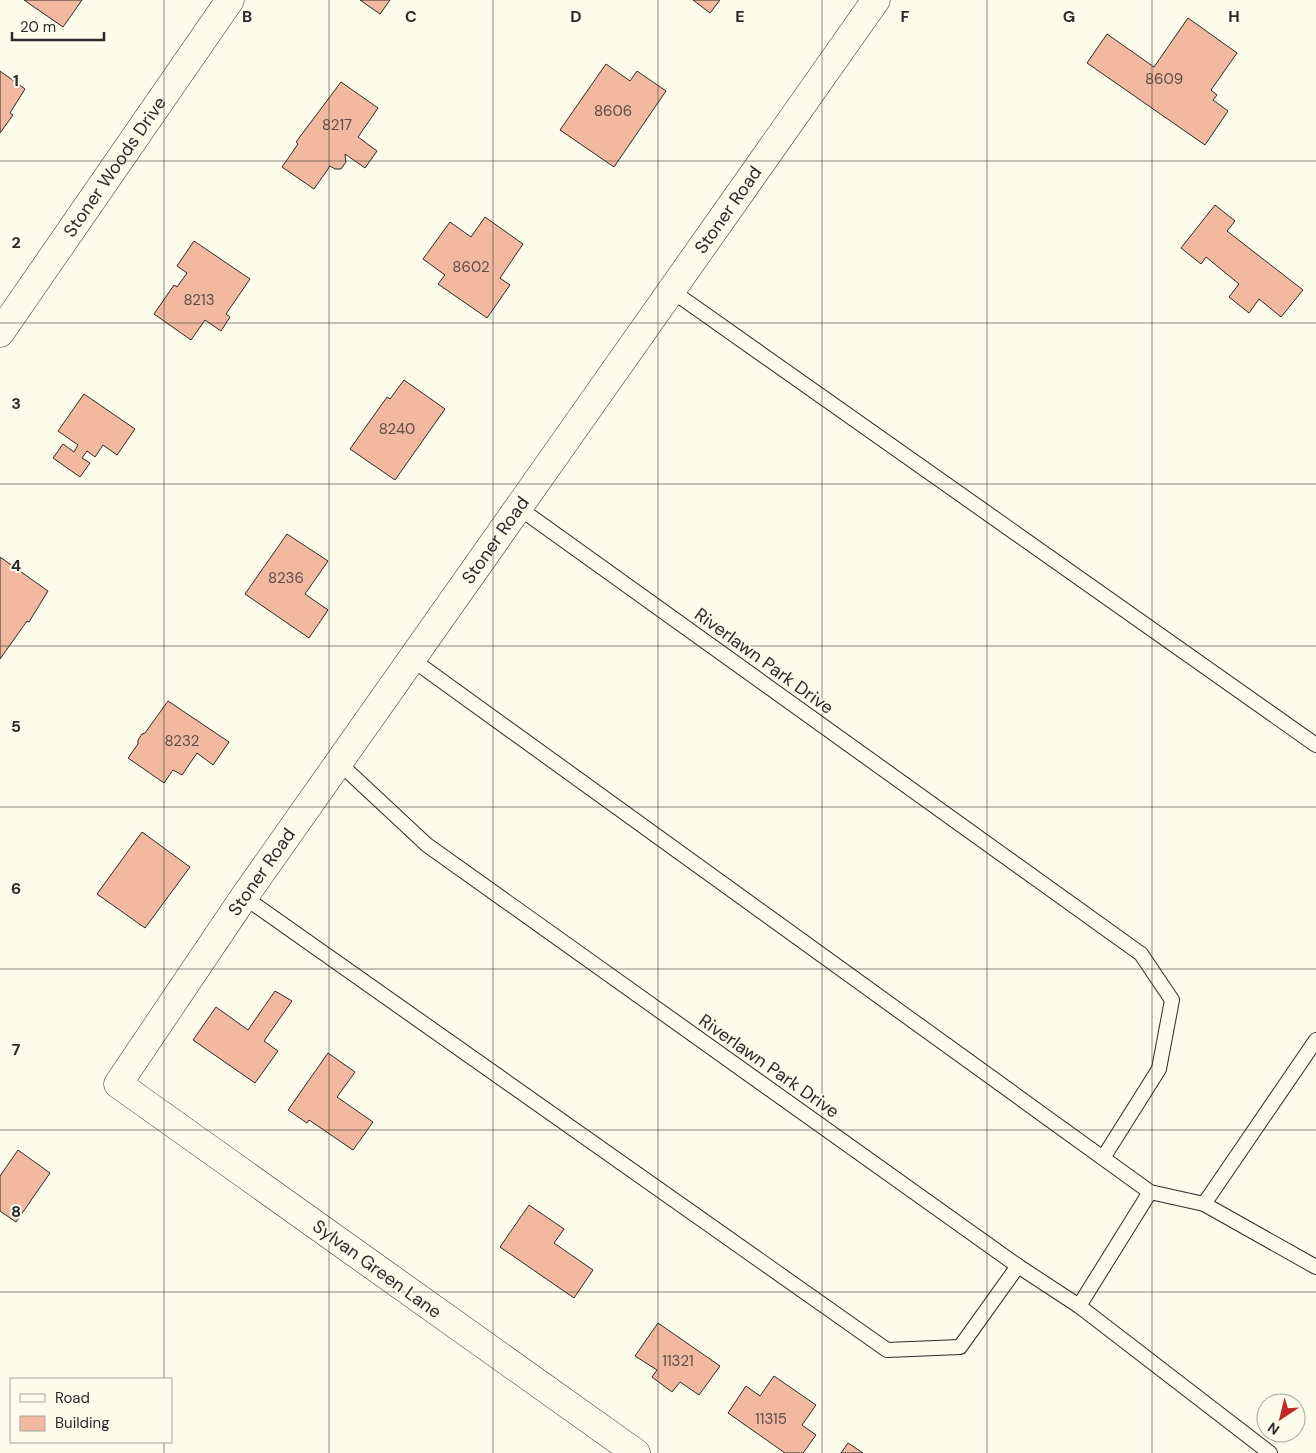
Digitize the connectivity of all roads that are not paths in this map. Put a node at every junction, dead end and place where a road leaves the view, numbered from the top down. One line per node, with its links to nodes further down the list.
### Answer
1 (230, 0): 4 (street, Stoner Woods Drive)
2 (876, 0): 3 (street, Stoner Road)
3 (672, 291): 5 (street, Stoner Road); 7 (lane)
4 (0, 333)
5 (519, 508): 6 (street, Stoner Road); 12 (lane, Riverlawn Park Drive)
6 (413, 660): 8 (street, Stoner Road); 12 (lane)
7 (1316, 746)
8 (339, 764): 9 (street, Stoner Road); 15 (lane, Riverlawn Park Drive)
9 (244, 897): 11 (street, Stoner Road); 15 (lane)
10 (1316, 1040): 14 (lane)
11 (118, 1084): 18 (street, Sylvan Green Lane)
12 (1103, 1158): 13 (lane)
13 (1150, 1192): 14 (lane); 17 (lane)
14 (1204, 1204): 16 (lane)
15 (1018, 1266): 17 (lane, Riverlawn Park Drive)
16 (1316, 1267)
17 (1079, 1306): 19 (lane, Riverlawn Park Drive)
18 (636, 1453)
19 (1270, 1453)

